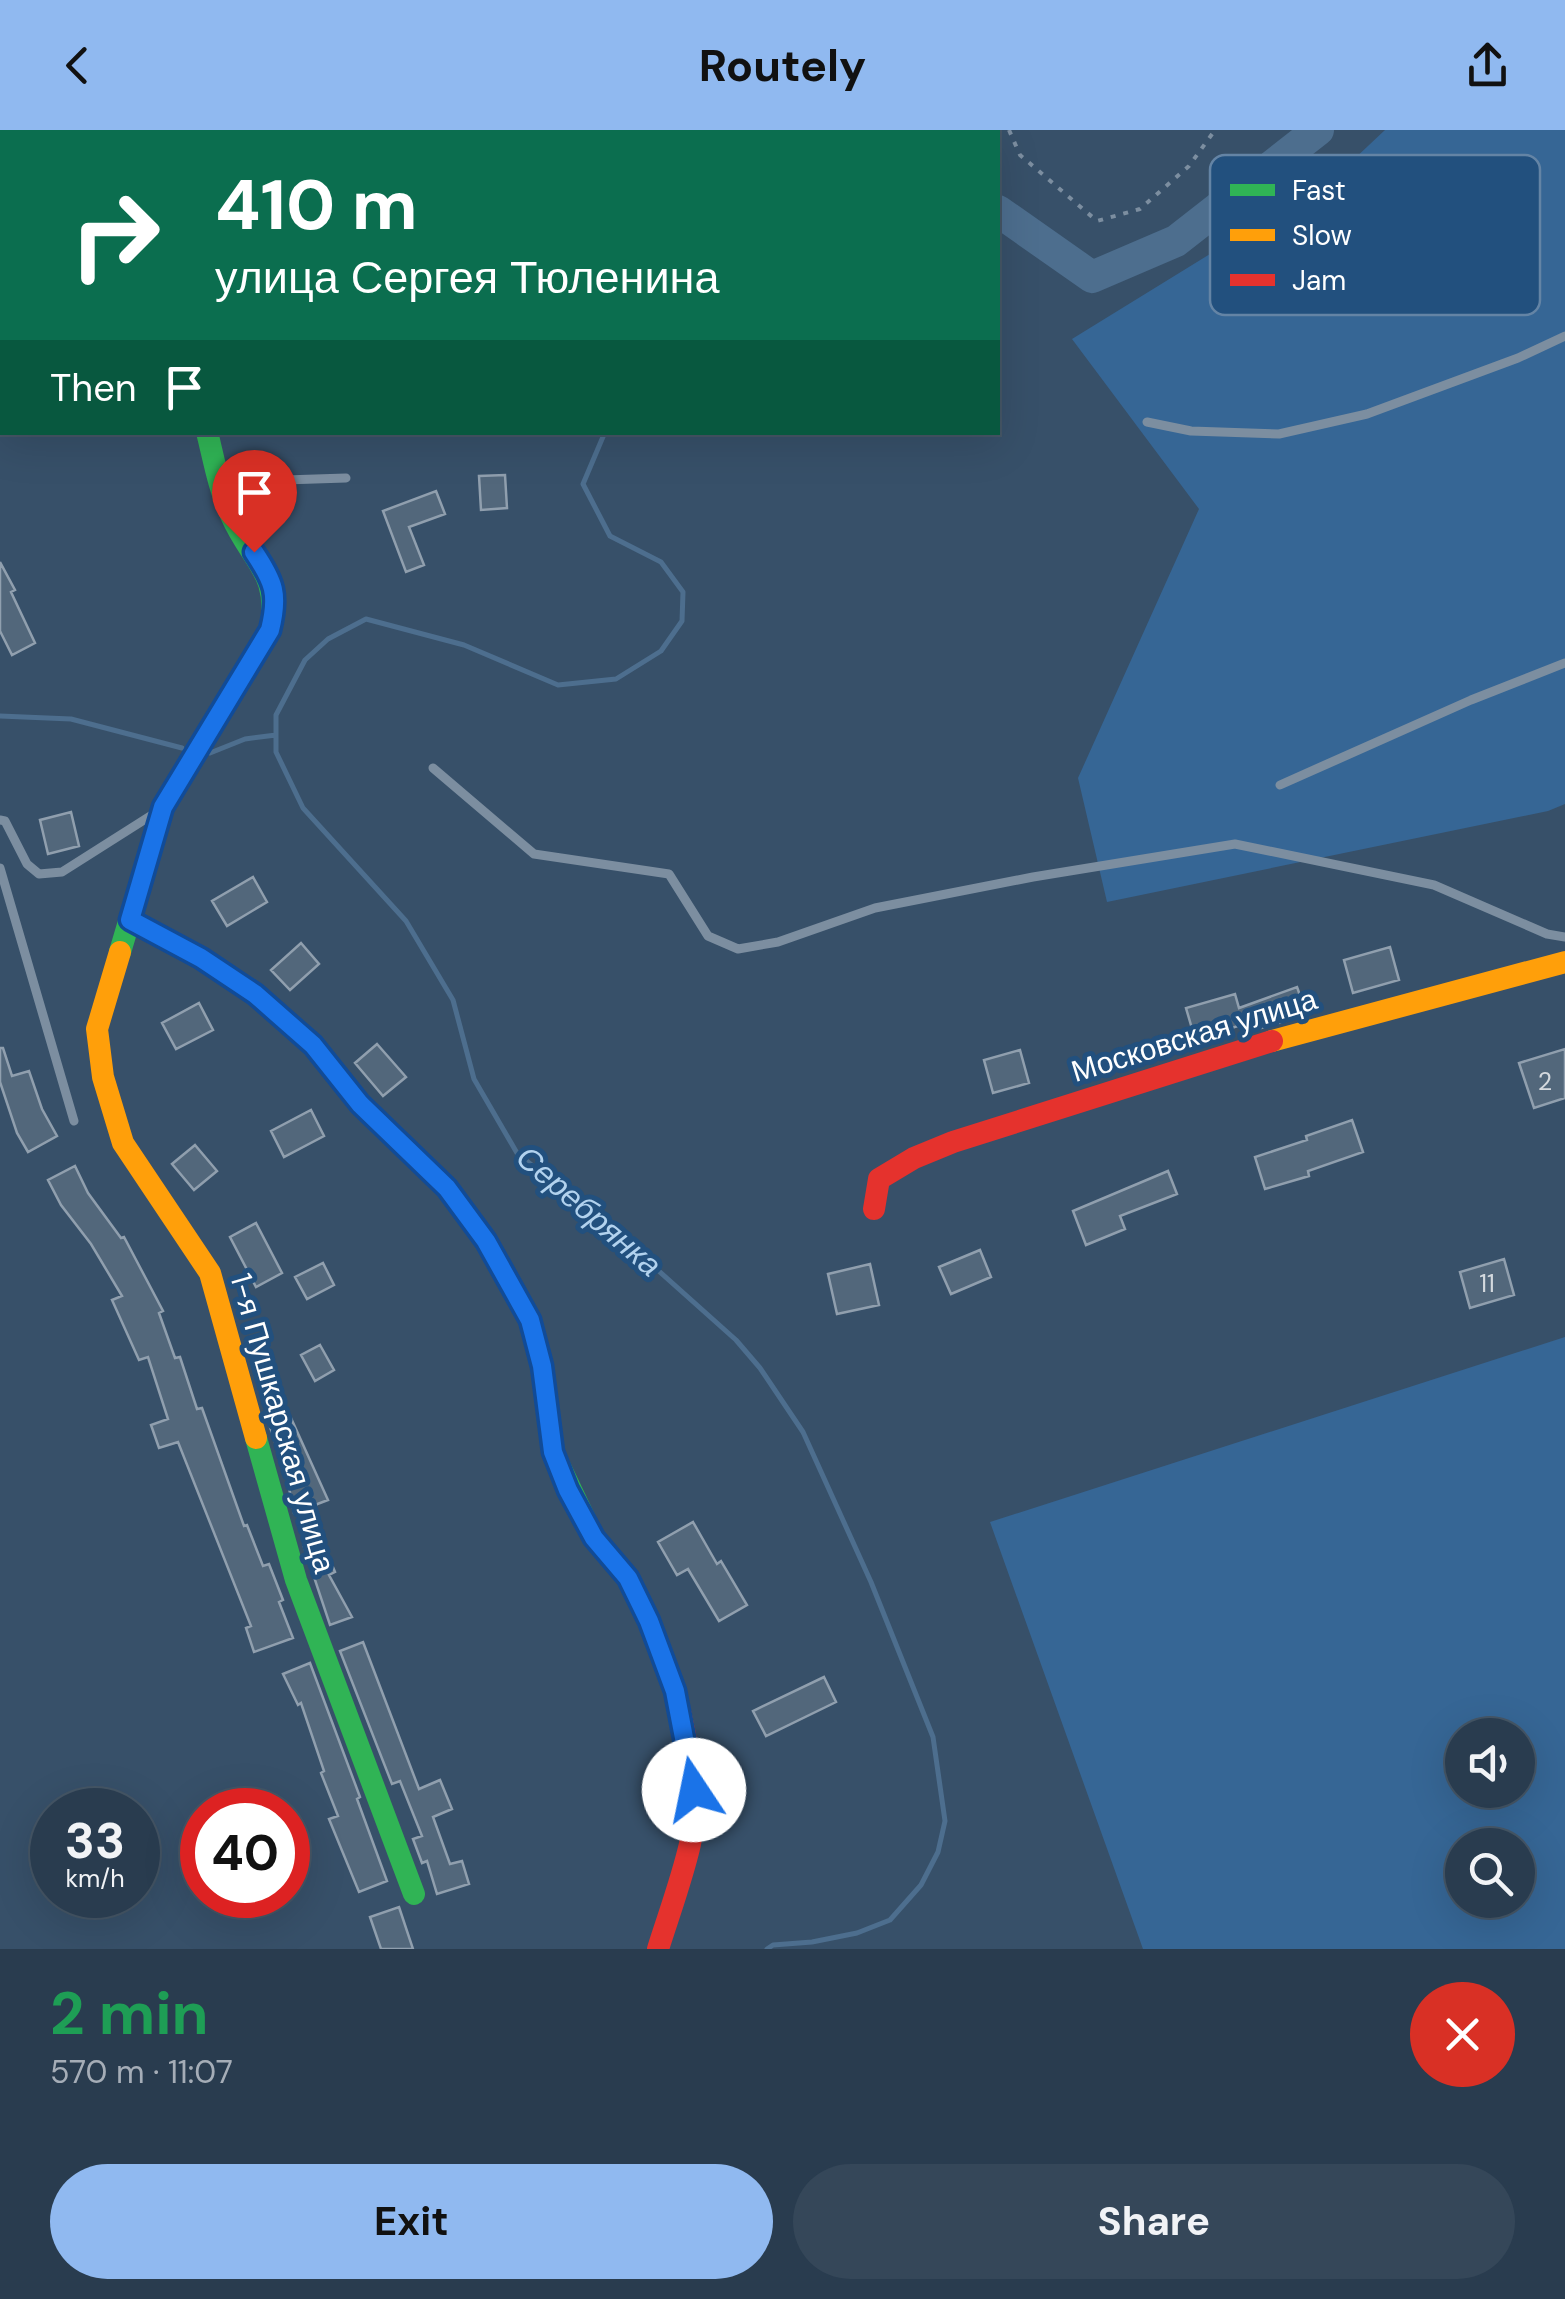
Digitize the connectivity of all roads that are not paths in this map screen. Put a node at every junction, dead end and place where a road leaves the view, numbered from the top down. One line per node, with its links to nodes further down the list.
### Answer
1 (1565, 336): 2 (lane)
2 (1146, 422)
3 (208, 435): 5 (street)
4 (346, 478): 5 (lane)
5 (220, 483): 9 (street, 1-я Пушкарская улица)
6 (1565, 663): 8 (lane)
7 (433, 768): 13 (lane)
8 (1280, 785)
9 (163, 807): 10 (lane); 12 (street, 1-я Пушкарская улица)
10 (0, 820)
11 (0, 868): 15 (lane)
12 (130, 920): 17 (street, 1-я Пушкарская улица); 18 (street)
13 (1565, 936)
14 (1565, 962): 16 (street, Московская улица)
15 (74, 1121)
16 (874, 1209)
17 (414, 1894)
18 (658, 1949)

